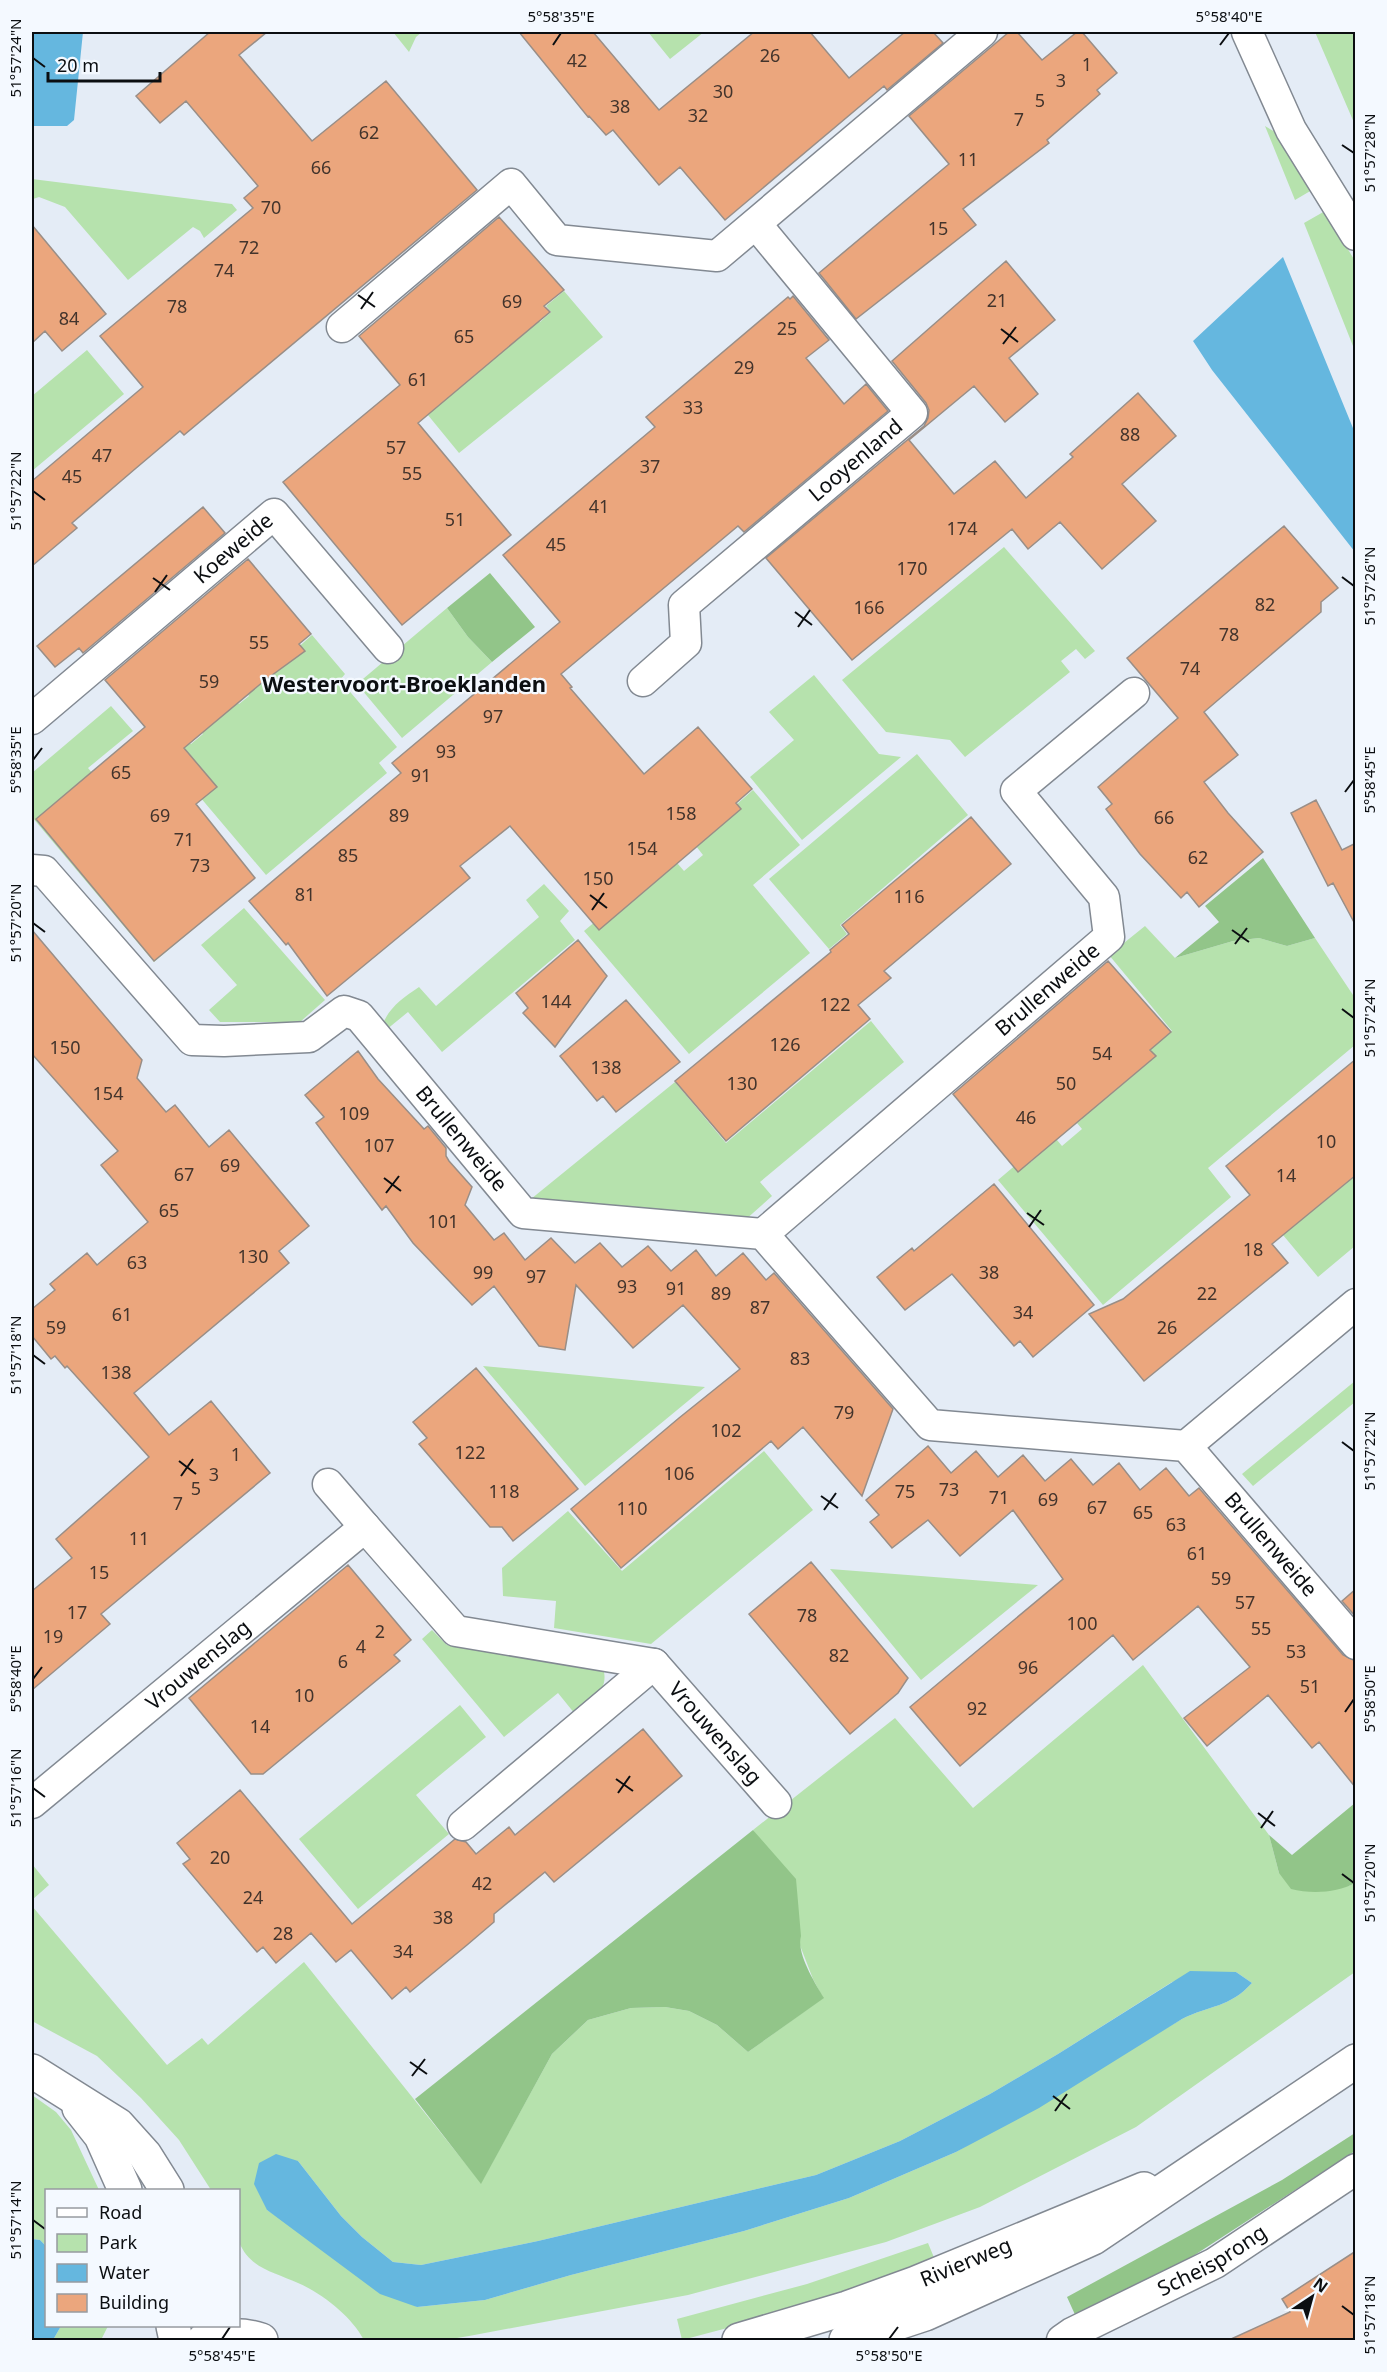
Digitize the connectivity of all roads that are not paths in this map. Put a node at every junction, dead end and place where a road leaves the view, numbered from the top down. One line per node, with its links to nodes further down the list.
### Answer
1 (982, 32): 3 (street)
2 (1247, 32): 4 (street)
3 (756, 224): 5 (street); 7 (street, Looyenland)
4 (1356, 235)
5 (342, 327)
6 (388, 648): 9 (street, Koeweide)
7 (643, 681)
8 (1134, 693): 11 (street, Brullenweide)
9 (32, 719)
10 (32, 870): 11 (street, Brullenweide)
11 (763, 1234): 13 (street)
12 (1356, 1304): 13 (street)
13 (1186, 1446): 16 (street, Brullenweide)
14 (328, 1484): 15 (street, Vrouwenslag)
15 (365, 1527): 17 (street, Vrouwenslag); 18 (street, Vrouwenslag)
16 (1356, 1644)
17 (654, 1664): 19 (street, Vrouwenslag); 20 (street, Vrouwenslag)
18 (32, 1803)
19 (776, 1803)
20 (463, 1826)
21 (1356, 2061): 27 (street, Rivierweg)
22 (32, 2072): 23 (street)
23 (67, 2092): 25 (street); 26 (street)
24 (1356, 2169): 30 (street, Scheisprong)
25 (125, 2189)
26 (166, 2189)
27 (850, 2332): 28 (street, Rivierweg)
28 (783, 2335): 29 (street, Rivierweg)
29 (740, 2340)
30 (1062, 2340)

